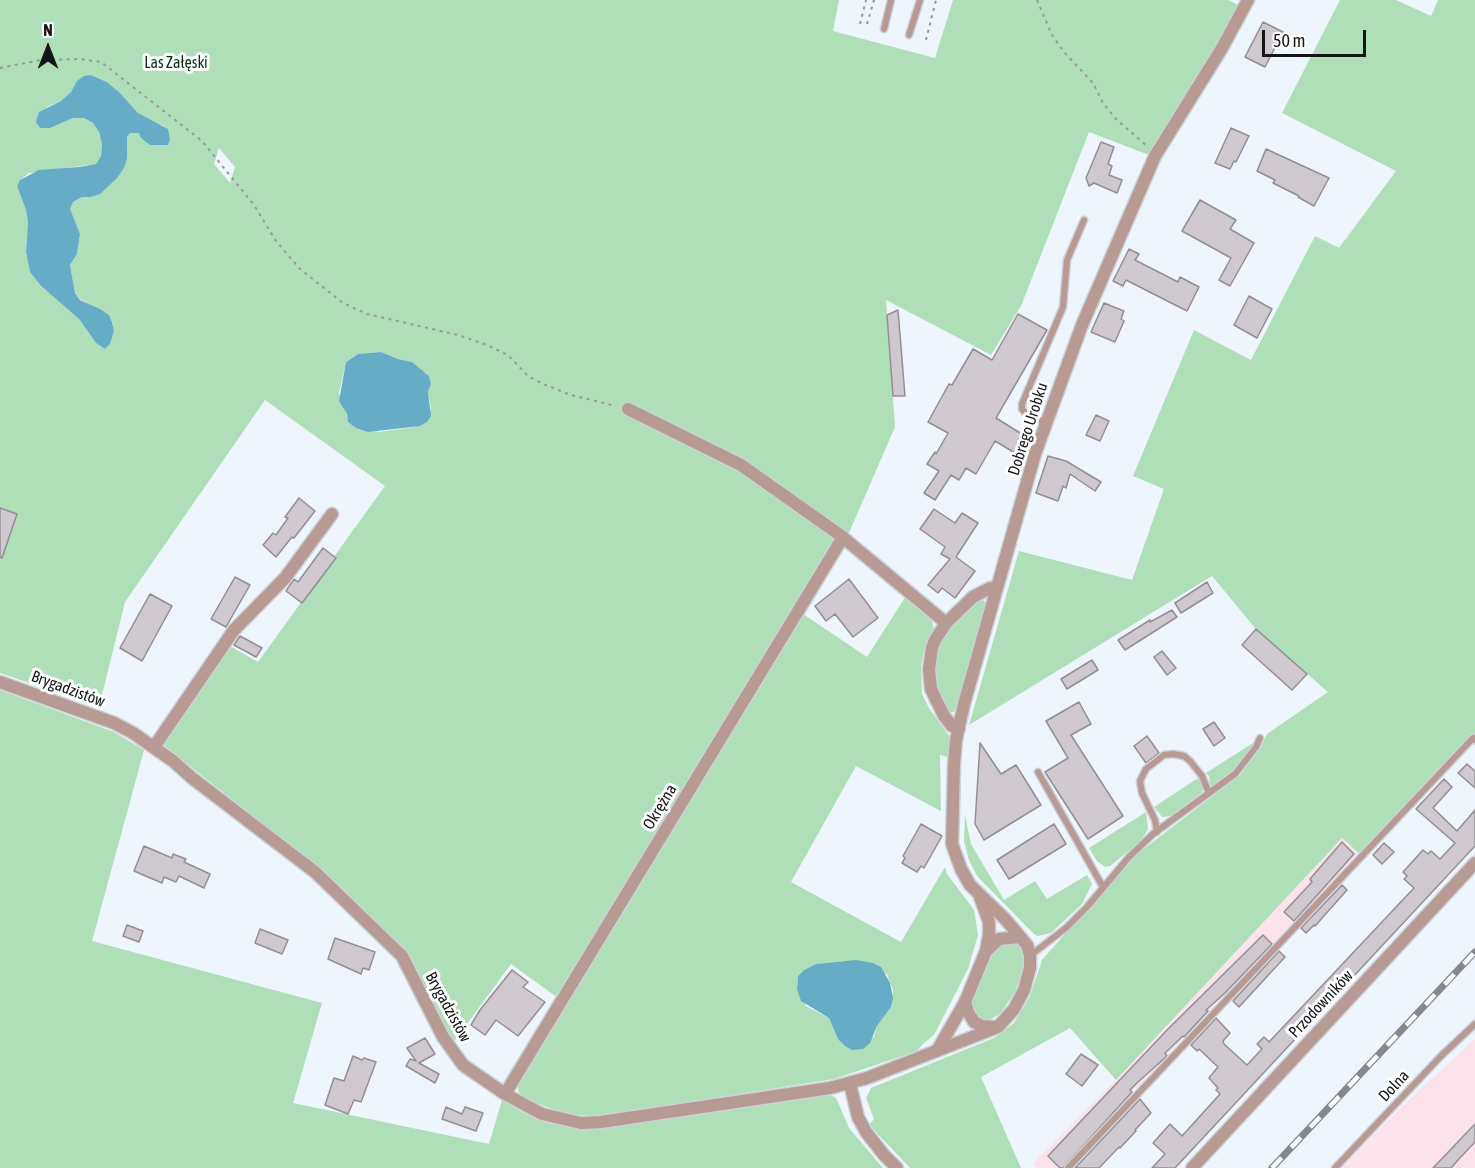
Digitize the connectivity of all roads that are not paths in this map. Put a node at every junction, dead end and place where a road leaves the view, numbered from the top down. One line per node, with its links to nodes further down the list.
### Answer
1 (891, 0): 4 (lane)
2 (920, 0): 5 (lane)
3 (1248, 0): 8 (street, Dobrego Urobku)
4 (884, 29)
5 (909, 35)
6 (1084, 220): 8 (lane)
7 (628, 409): 10 (street)
8 (1046, 422): 11 (street, Dobrego Urobku)
9 (332, 514): 17 (street)
10 (843, 537): 12 (street); 32 (street, Okrężna)
11 (997, 588): 12 (street); 14 (street, Dobrego Urobku)
12 (946, 623): 14 (street)
13 (0, 682): 17 (street, Brygadzistów)
14 (958, 729): 23 (street, Dobrego Urobku)
15 (1260, 738): 19 (lane)
16 (1475, 740): 34 (lane)
17 (154, 747): 32 (street, Brygadzistów)
18 (1038, 772): 22 (lane)
19 (1209, 793): 20 (lane); 20 (lane)
20 (1156, 832): 22 (lane)
21 (1475, 863): 35 (street, Przodowników)
22 (1103, 887): 26 (lane)
23 (980, 896): 24 (street, Dobrego Urobku); 25 (street, Dobrego Urobku)
24 (1020, 937): 25 (street); 26 (street, Dobrego Urobku)
25 (986, 951): 27 (street, Dobrego Urobku)
26 (1030, 955): 29 (street)
27 (965, 1002): 29 (street); 30 (street, Dobrego Urobku)
28 (1475, 1024): 36 (lane, Dolna)
29 (998, 1027): 30 (street)
30 (937, 1051): 31 (street)
31 (850, 1084): 32 (street, Brygadzistów); 33 (street)
32 (505, 1095)
33 (897, 1168)
34 (1068, 1168)
35 (1192, 1168)
36 (1335, 1168)

